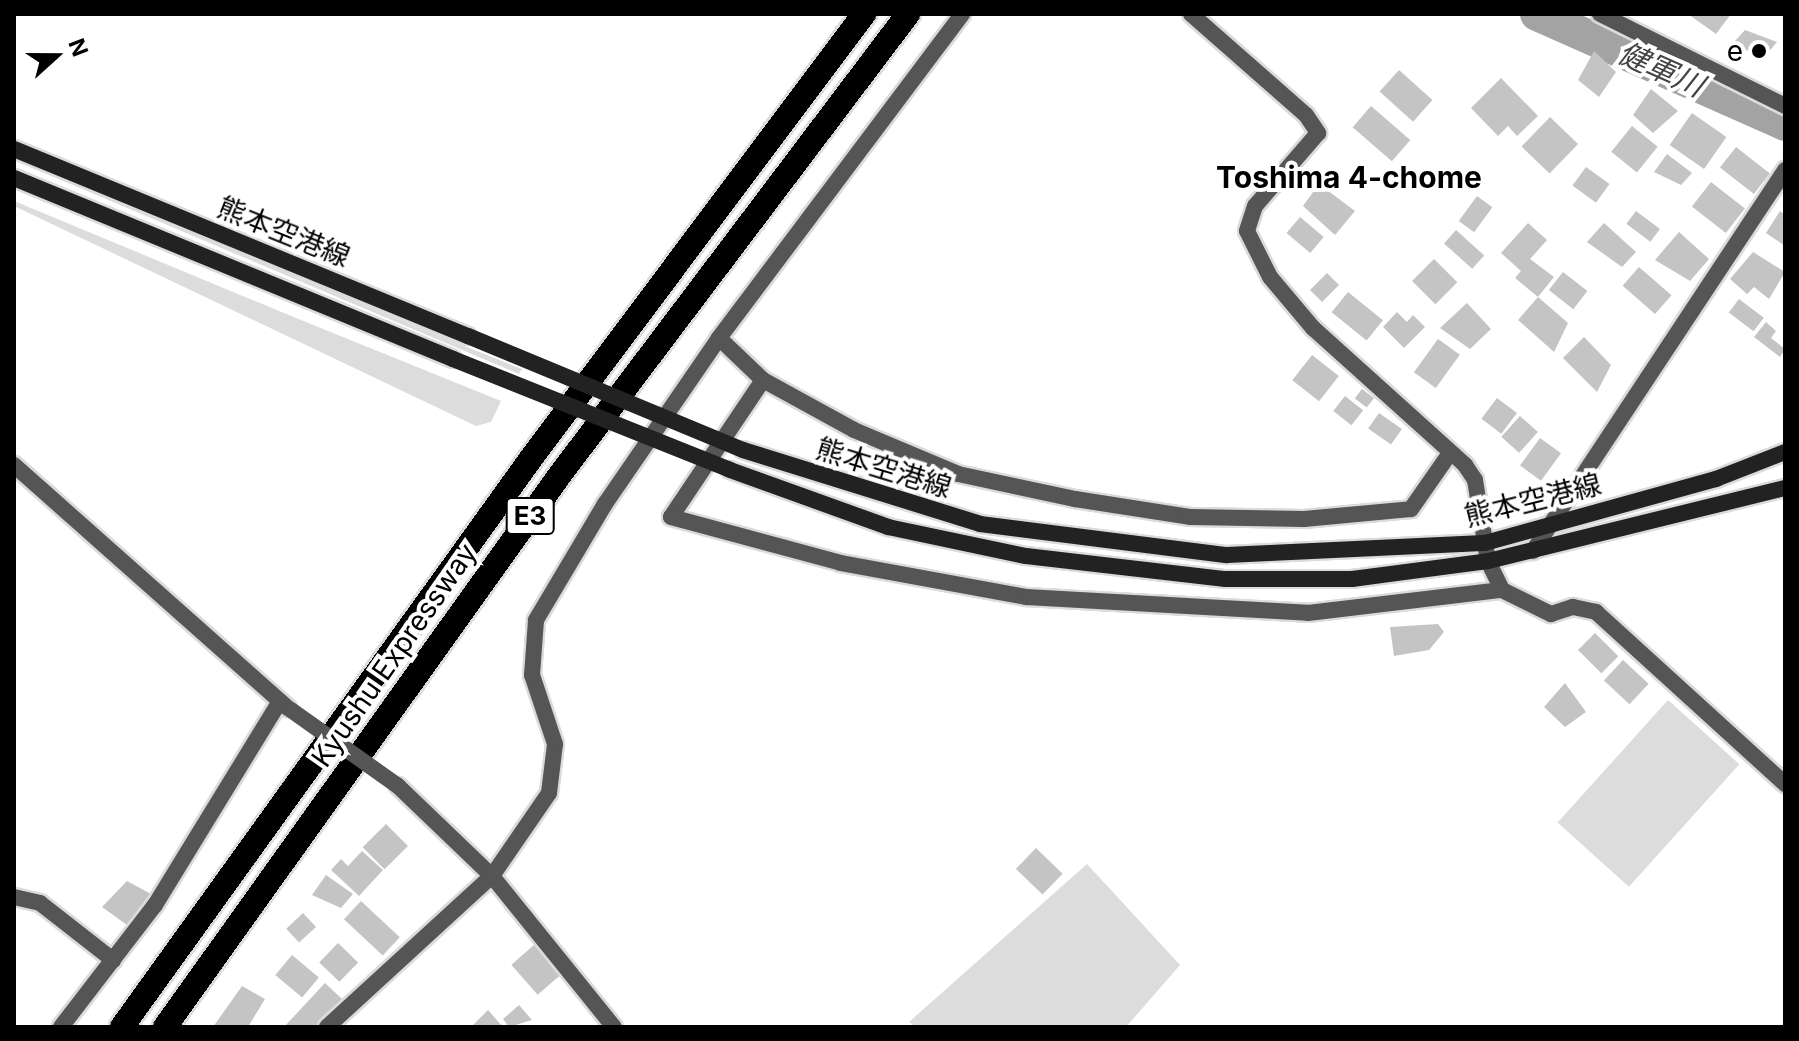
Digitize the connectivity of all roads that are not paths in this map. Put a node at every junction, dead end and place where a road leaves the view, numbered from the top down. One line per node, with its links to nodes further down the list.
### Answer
1 (864, 14): 27 (highway, Kyushu Expressway / E3)
2 (908, 14): 28 (highway, Kyushu Expressway / E3)
3 (962, 14): 10 (street)
4 (1191, 14): 13 (street)
5 (1600, 14): 6 (street)
6 (1785, 106)
7 (14, 149): 17 (main road, 熊本空港線, bridge)
8 (1785, 170): 16 (street)
9 (14, 178): 19 (main road, 熊本空港線, bridge)
10 (719, 338): 11 (street); 23 (street)
11 (763, 380): 13 (street); 20 (street)
12 (1785, 452): 16 (main road, 熊本空港線)
13 (1450, 453): 17 (street)
14 (14, 465): 21 (street)
15 (1785, 488): 18 (main road, 熊本空港線)
16 (1543, 529): 17 (main road, 熊本空港線); 18 (street)
17 (1485, 543): 19 (street)
18 (1533, 551): 19 (main road, 熊本空港線)
19 (1488, 561): 20 (street)
20 (1502, 590): 22 (street)
21 (285, 707): 23 (street, bridge); 25 (street)
22 (1785, 784)
23 (492, 876): 29 (street); 30 (street)
24 (17, 903): 25 (street)
25 (113, 960): 26 (street)
26 (61, 1027)
27 (122, 1027)
28 (165, 1027)
29 (327, 1027)
30 (614, 1027)

